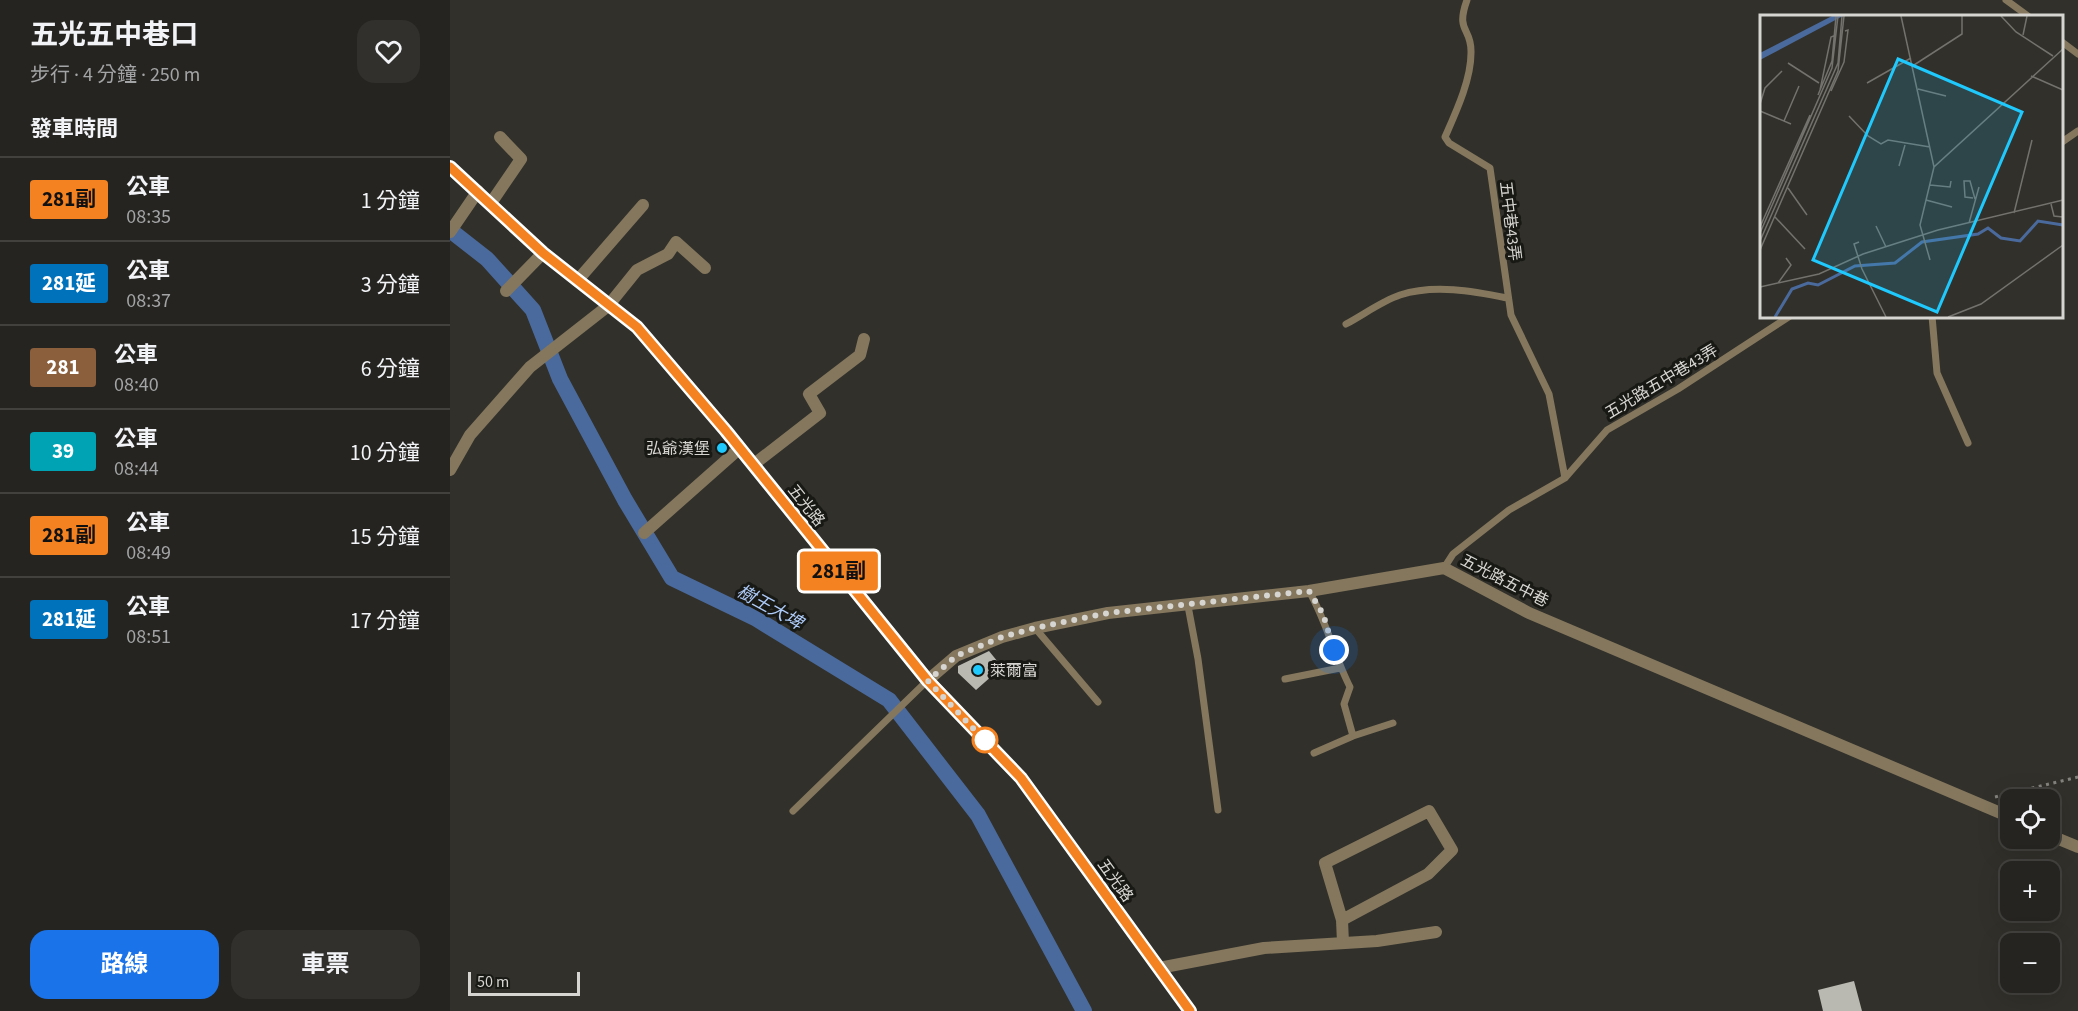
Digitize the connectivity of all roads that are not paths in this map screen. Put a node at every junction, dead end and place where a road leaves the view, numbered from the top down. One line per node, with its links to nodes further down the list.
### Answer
1 (1467, 0): 18 (lane, 五中巷43弄)
2 (2006, 0): 3 (lane)
3 (2027, 15)
4 (2063, 43): 5 (lane)
5 (2078, 54)
6 (2078, 131): 8 (lane)
7 (500, 137): 11 (street)
8 (2063, 141)
9 (450, 167): 10 (street, 五光路)
10 (478, 191): 11 (street, 五光路); 13 (street)
11 (491, 203): 14 (street, 五光路)
12 (643, 205): 16 (street)
13 (450, 232)
14 (543, 253): 16 (street, 五光路); 17 (street)
15 (705, 268): 19 (street)
16 (577, 281): 19 (street, 五光路)
17 (506, 291)
18 (1507, 297): 22 (lane); 28 (lane, 五中巷43弄)
19 (608, 306): 25 (street, 五光路); 27 (street)
20 (1787, 318): 28 (lane, 五光路五中巷43弄)
21 (1932, 318): 24 (lane)
22 (1346, 324)
23 (864, 339): 26 (street)
24 (1968, 443)
25 (740, 448): 26 (street, 五光路); 29 (street)
26 (753, 465): 36 (street, 五光路)
27 (450, 470)
28 (1565, 478): 30 (lane, 五光路五中巷43弄)
29 (644, 533)
30 (1444, 568): 31 (street, 五光路五中巷); 43 (street, 五光路五中巷)
31 (1309, 591): 32 (street, 五光路五中巷); 34 (lane)
32 (1188, 606): 33 (street, 五光路五中巷); 41 (lane)
33 (1035, 628): 36 (street, 五光路五中巷); 37 (lane)
34 (1340, 668): 35 (lane); 39 (lane)
35 (1285, 679)
36 (928, 681): 42 (lane); 49 (street, 五光路)
37 (1098, 702)
38 (1393, 723): 39 (lane)
39 (1353, 736): 40 (lane)
40 (1314, 753)
41 (1218, 810)
42 (793, 811)
43 (2000, 813)
44 (2060, 839): 45 (street)
45 (2078, 848)
46 (1342, 920): 46 (street); 48 (street)
47 (1436, 932): 48 (street)
48 (1343, 944): 49 (street)
49 (1159, 968): 50 (street, 五光路)
50 (1190, 1011)

